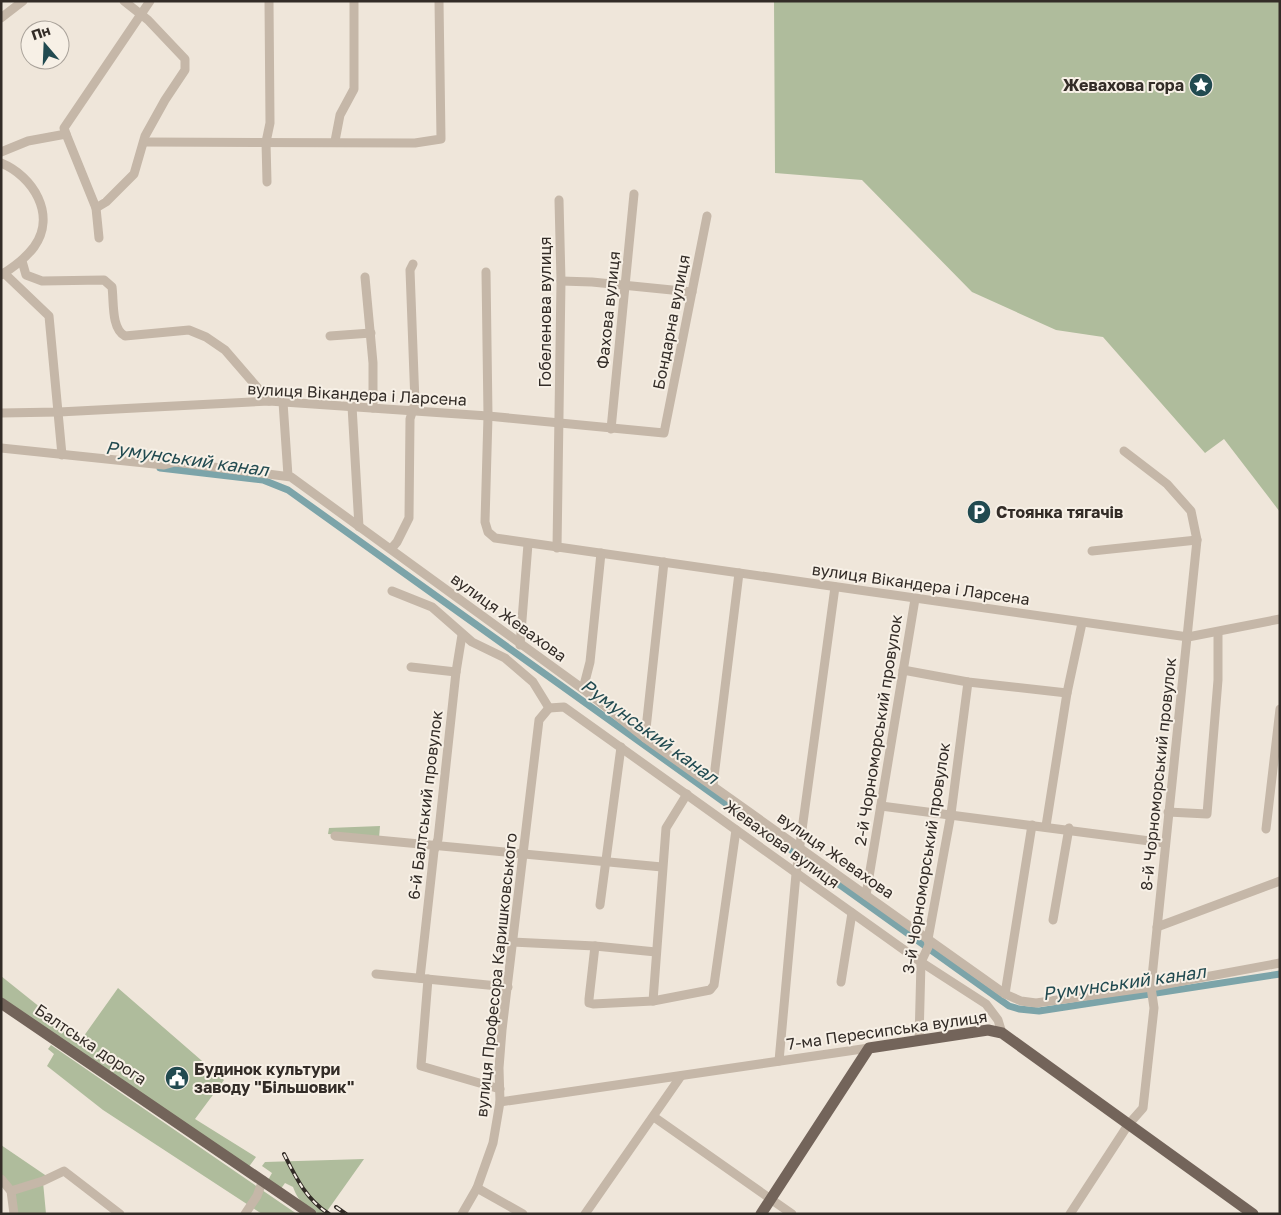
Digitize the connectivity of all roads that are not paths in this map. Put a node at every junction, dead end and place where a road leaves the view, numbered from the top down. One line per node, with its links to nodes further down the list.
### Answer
1 (23, 1): 8 (street)
2 (124, 1): 7 (street)
3 (150, 1): 7 (street)
4 (269, 1): 12 (street)
5 (354, 1): 10 (street)
6 (439, 1): 10 (street)
7 (140, 15): 9 (street); 11 (street)
8 (1, 18)
9 (66, 134): 13 (street); 18 (street)
10 (335, 141): 12 (street)
11 (145, 142): 12 (street); 18 (street)
12 (266, 142): 15 (street)
13 (1, 152)
14 (1, 163): 21 (street)
15 (267, 182)
16 (634, 194): 27 (street, Фахова вулиця)
17 (559, 200): 26 (street, Гобеленова вулиця)
18 (96, 208): 20 (street)
19 (707, 216): 28 (street, Бондарна вулиця)
20 (99, 238)
21 (22, 261): 24 (street); 31 (street)
22 (412, 264): 35 (street)
23 (486, 272): 38 (street)
24 (3, 274): 36 (street)
25 (365, 277): 29 (street)
26 (561, 282): 27 (street); 39 (street, Гобеленова вулиця)
27 (626, 285): 28 (street); 40 (street, Фахова вулиця)
28 (692, 292): 41 (street, Бондарна вулиця)
29 (371, 333): 30 (street); 34 (street)
30 (330, 336)
31 (269, 401): 32 (street, вулиця Вікандера і Ларсена); 36 (street, вулиця Вікандера і Ларсена)
32 (283, 402): 33 (street, вулиця Вікандера і Ларсена); 45 (street)
33 (352, 406): 34 (street, вулиця Вікандера і Ларсена); 46 (street)
34 (373, 408): 35 (street, вулиця Вікандера і Ларсена)
35 (413, 411): 38 (street, вулиця Вікандера і Ларсена); 50 (street)
36 (60, 412): 37 (street, вулиця Вікандера і Ларсена); 44 (street)
37 (1, 413)
38 (488, 416): 39 (street, вулиця Вікандера і Ларсена); 48 (street, вулиця Вікандера і Ларсена)
39 (560, 424): 40 (street, вулиця Вікандера і Ларсена); 49 (street)
40 (611, 429): 41 (street, вулиця Вікандера і Ларсена)
41 (664, 433)
42 (1, 448): 44 (street, вулиця Жевахова)
43 (1124, 451): 47 (street, 8-й Чорноморський провулок)
44 (62, 455): 45 (street, вулиця Жевахова)
45 (288, 476): 46 (street, вулиця Жевахова)
46 (359, 527): 50 (street, вулиця Жевахова)
47 (1197, 540): 51 (street); 62 (street, 8-й Чорноморський провулок)
48 (528, 544): 49 (street, вулиця Вікандера і Ларсена); 63 (street)
49 (558, 548): 52 (street, вулиця Вікандера і Ларсена)
50 (391, 549): 63 (street, вулиця Жевахова)
51 (1092, 551)
52 (601, 553): 53 (street, вулиця Вікандера і Ларсена); 68 (street)
53 (664, 562): 54 (street, вулиця Вікандера і Ларсена); 72 (street)
54 (739, 573): 55 (street, вулиця Вікандера і Ларсена); 74 (street)
55 (835, 587): 57 (street, вулиця Вікандера і Ларсена); 87 (street)
56 (392, 592): 61 (street)
57 (915, 599): 59 (street, вулиця Вікандера і Ларсена); 65 (street, 2-й Чорноморський провулок)
58 (1280, 619): 60 (street, вулиця Вікандера і Ларсена)
59 (1082, 623): 62 (street, вулиця Вікандера і Ларсена); 69 (street)
60 (1218, 632): 62 (street, вулиця Вікандера і Ларсена); 77 (street)
61 (462, 635): 66 (street, 6-й Балтський провулок); 70 (street)
62 (1188, 637): 77 (street, 8-й Чорноморський провулок)
63 (520, 645): 68 (street, вулиця Жевахова)
64 (411, 667): 66 (street)
65 (903, 670): 67 (street); 76 (street, 2-й Чорноморський провулок)
66 (456, 672): 86 (street, 6-й Балтський провулок)
67 (968, 682): 69 (street); 78 (street, 3-й Чорноморський провулок)
68 (583, 689): 72 (street, вулиця Жевахова)
69 (1067, 692): 80 (street)
70 (549, 708): 73 (street, Жевахова вулиця); 88 (street, вулиця Професора Каришковського)
71 (1280, 709): 82 (street)
72 (645, 738): 74 (street, вулиця Жевахова)
73 (621, 747): 75 (street, Жевахова вулиця); 89 (street)
74 (712, 785): 87 (street, вулиця Жевахова)
75 (687, 794): 83 (street, Жевахова вулиця); 90 (street)
76 (882, 806): 78 (street); 93 (street, 2-й Чорноморський провулок)
77 (1168, 812): 85 (street, 8-й Чорноморський провулок)
78 (952, 814): 79 (street); 99 (street, 3-й Чорноморський провулок)
79 (1032, 825): 80 (street); 109 (street)
80 (1046, 826): 81 (street)
81 (1069, 828): 85 (street); 96 (street)
82 (1266, 829)
83 (736, 830): 91 (street, Жевахова вулиця); 110 (street)
84 (335, 836): 86 (street)
85 (1165, 843): 97 (street, 8-й Чорноморський провулок)
86 (436, 845): 88 (street); 105 (street, 6-й Балтський провулок)
87 (800, 852): 91 (street); 93 (street, вулиця Жевахова)
88 (523, 853): 89 (street); 98 (street, вулиця Професора Каришковського)
89 (604, 861): 90 (street); 94 (street)
90 (662, 867): 101 (street)
91 (797, 872): 95 (street, Жевахова вулиця); 115 (street)
92 (1280, 881): 97 (street)
93 (866, 895): 99 (street, вулиця Жевахова)
94 (600, 905)
95 (852, 912): 102 (street, Жевахова вулиця); 106 (street)
96 (1054, 920)
97 (1157, 927): 108 (street, 8-й Чорноморський провулок)
98 (512, 942): 100 (street); 107 (street, вулиця Професора Каришковського)
99 (929, 942): 102 (street, 3-й Чорноморський провулок); 109 (street, вулиця Жевахова)
100 (595, 946): 101 (street); 110 (street)
101 (656, 952): 110 (street)
102 (922, 960): 112 (street, Жевахова вулиця); 113 (street, 3-й Чорноморський провулок)
103 (1280, 963): 108 (street)
104 (376, 974): 105 (street)
105 (424, 979): 107 (street); 117 (street, 6-й Балтський провулок)
106 (841, 982)
107 (508, 987): 117 (street, вулиця Професора Каришковського)
108 (1151, 987): 109 (street, вулиця Жевахова); 120 (street, 8-й Чорноморський провулок)
109 (1005, 994)
110 (653, 1001)
111 (1, 1003): 122 (main road, Балтська дорога)
112 (1002, 1033): 113 (main road, 7-ма Пересипська вулиця); 120 (main road, 7-ма Пересипська вулиця)
113 (919, 1040): 114 (main road, 7-ма Пересипська вулиця)
114 (869, 1048): 115 (street, 7-ма Пересипська вулиця); 125 (main road)
115 (779, 1061): 116 (street, 7-ма Пересипська вулиця)
116 (682, 1076): 118 (street, 7-ма Пересипська вулиця); 119 (street)
117 (500, 1089): 118 (street, вулиця Професора Каришковського)
118 (500, 1102): 123 (street, вулиця Професора Каришковського)
119 (654, 1117): 125 (street); 133 (street)
120 (1128, 1126): 126 (main road, 7-ма Пересипська вулиця); 136 (street, 8-й Чорноморський провулок)
121 (1, 1179): 124 (street)
122 (263, 1180): 129 (street); 130 (main road, Балтська дорога)
123 (477, 1188): 131 (street, вулиця Професора Каришковського); 132 (street)
124 (11, 1191): 127 (street); 128 (street)
125 (770, 1200): 134 (main road); 135 (street)
126 (1250, 1213)
127 (14, 1214)
128 (120, 1214)
129 (245, 1214)
130 (311, 1214)
131 (462, 1214)
132 (523, 1214)
133 (585, 1214)
134 (761, 1214)
135 (792, 1214)
136 (1070, 1214)

